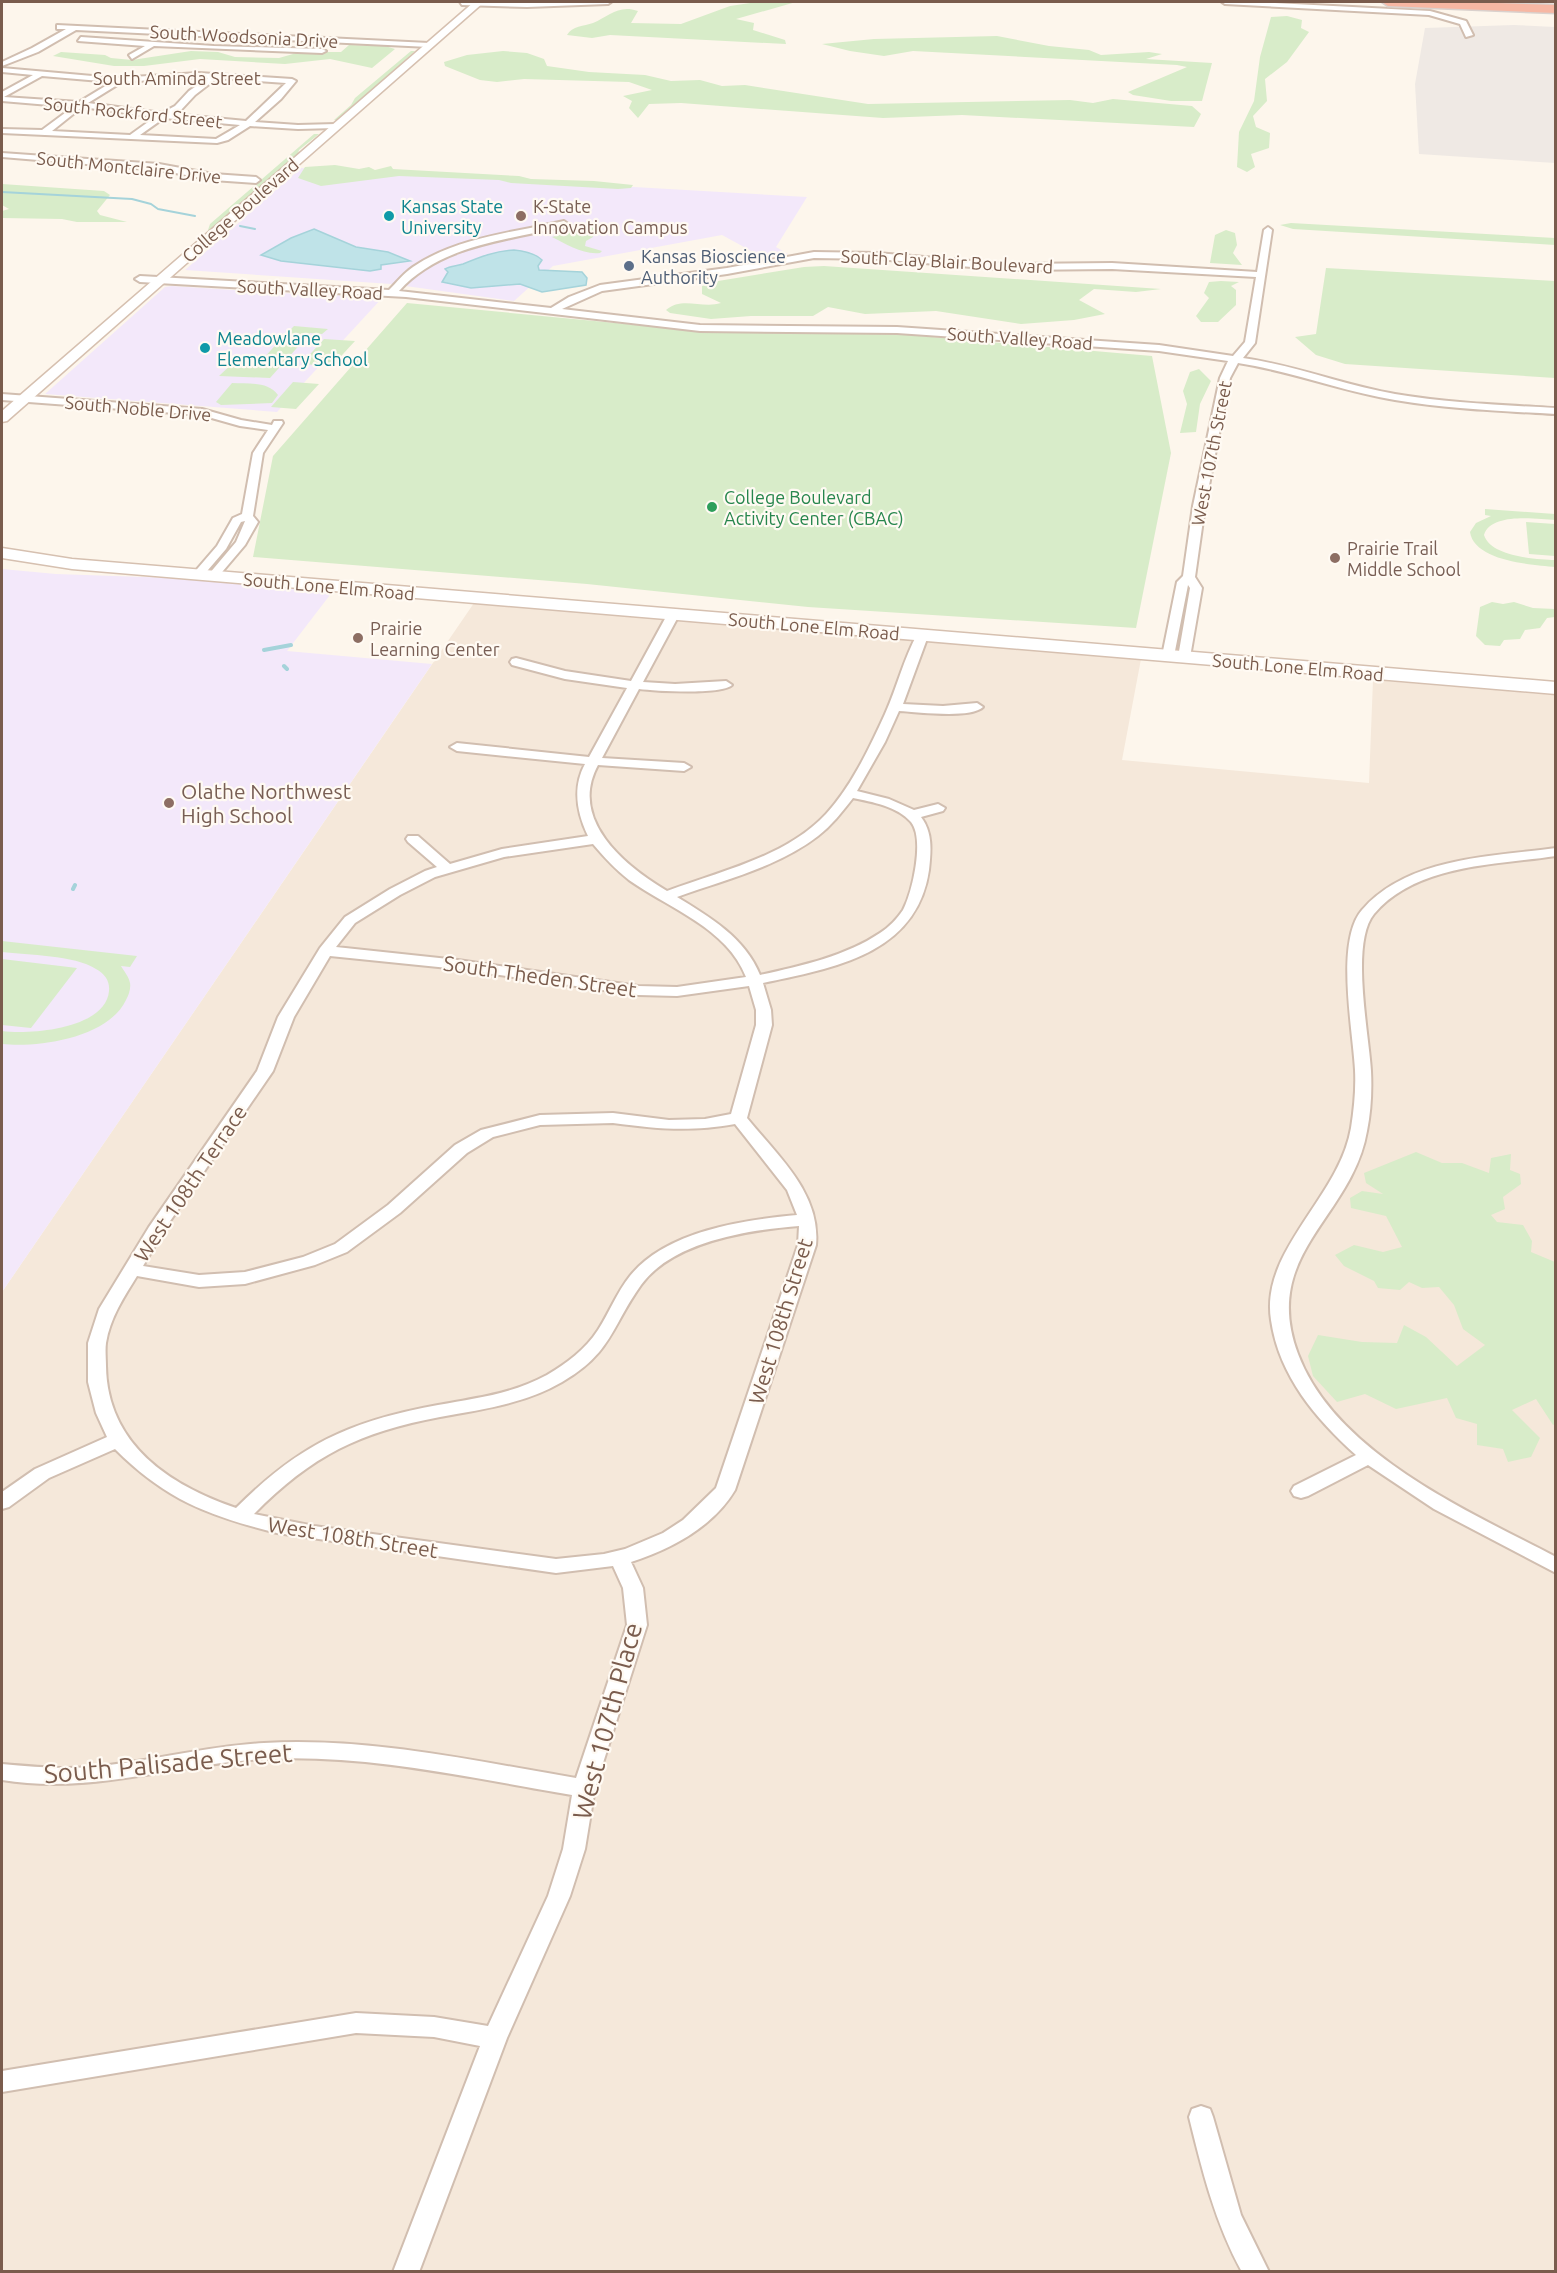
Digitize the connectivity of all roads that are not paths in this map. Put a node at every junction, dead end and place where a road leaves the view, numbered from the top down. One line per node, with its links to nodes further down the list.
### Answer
1 (463, 2): 6 (street); 16 (main road, College Boulevard)
2 (608, 2): 6 (street)
3 (1225, 2): 11 (street)
4 (1388, 2): 8 (highway)
5 (1530, 2): 7 (highway)
6 (478, 3): 18 (main road, College Boulevard)
7 (1556, 3)
8 (1556, 9)
9 (60, 27): 10 (street, South Woodsonia Drive)
10 (74, 28): 12 (street); 13 (street, South Woodsonia Drive)
11 (1469, 35)
12 (56, 38): 14 (street); 22 (street)
13 (296, 39): 16 (street, South Woodsonia Drive); 19 (street)
14 (92, 40): 15 (street); 17 (street)
15 (154, 44): 19 (street); 21 (street)
16 (414, 44): 18 (street, South Woodsonia Drive); 32 (main road, College Boulevard)
17 (82, 45)
18 (429, 45): 33 (main road, College Boulevard)
19 (283, 49): 20 (street)
20 (335, 51)
21 (132, 57)
22 (2, 64)
23 (2, 70): 24 (street, South Aminda Street)
24 (41, 74): 26 (street, South Aminda Street); 27 (street)
25 (216, 76): 26 (street, South Aminda Street); 30 (street); 31 (street, South Aminda Street)
26 (120, 80): 29 (street)
27 (2, 95)
28 (2, 99): 29 (street, South Rockford Street)
29 (80, 105): 30 (street, South Rockford Street); 35 (street)
30 (163, 116): 31 (street, South Rockford Street); 36 (street)
31 (247, 123): 32 (street, South Rockford Street); 36 (street)
32 (313, 126): 33 (street, South Rockford Street); 38 (main road, College Boulevard)
33 (336, 126): 42 (main road, College Boulevard)
34 (2, 131): 35 (street)
35 (44, 133): 36 (street)
36 (131, 138)
37 (2, 155): 38 (street, South Montclaire Drive)
38 (256, 180): 42 (main road, College Boulevard)
39 (564, 224): 44 (street)
40 (1269, 230): 41 (street, West 107th Street)
41 (1262, 275): 43 (street, South Clay Blair Boulevard); 47 (street, West 107th Street)
42 (153, 277): 44 (street, South Valley Road); 48 (main road, College Boulevard); 49 (main road, College Boulevard)
43 (670, 280): 45 (street, South Clay Blair Boulevard); 46 (street, South Clay Blair Boulevard)
44 (398, 292): 45 (street, South Valley Road)
45 (552, 310): 46 (street, South Valley Road)
46 (566, 312): 47 (street, South Valley Road)
47 (1237, 359): 50 (street, South Valley Road); 58 (street, West 107th Street)
48 (3, 398): 49 (street, South Noble Drive)
49 (24, 398): 51 (main road, College Boulevard); 55 (street, South Noble Drive)
50 (1556, 411)
51 (2, 418)
52 (2, 553): 53 (main road, South Lone Elm Road)
53 (72, 564): 54 (main road, South Lone Elm Road); 55 (main road, South Lone Elm Road)
54 (2, 565)
55 (205, 575): 56 (main road, South Lone Elm Road)
56 (672, 615): 57 (main road, South Lone Elm Road); 60 (street)
57 (922, 636): 58 (main road, South Lone Elm Road); 63 (street)
58 (1176, 657): 62 (main road, South Lone Elm Road)
59 (516, 662): 60 (street)
60 (635, 684): 61 (street); 66 (street)
61 (726, 685)
62 (1556, 688)
63 (895, 707): 64 (street); 68 (street)
64 (977, 707)
65 (457, 747): 66 (street)
66 (593, 761): 67 (street); 72 (street)
67 (684, 767)
68 (848, 793): 70 (street); 75 (street)
69 (938, 808): 70 (street)
70 (912, 815): 77 (street, South Theden Street)
71 (413, 838): 74 (street)
72 (597, 839): 74 (street, West 108th Terrace); 75 (street)
73 (1556, 852): 82 (street)
74 (447, 869): 76 (street, West 108th Terrace)
75 (667, 896): 77 (street)
76 (326, 951): 77 (street, South Theden Street); 80 (street, West 108th Terrace)
77 (755, 981): 78 (street)
78 (739, 1118): 79 (street, West 108th Street); 80 (street)
79 (806, 1221): 85 (street); 86 (street, West 108th Street)
80 (132, 1270): 81 (street, West 108th Terrace)
81 (118, 1440): 84 (street); 85 (street, West 108th Street)
82 (1369, 1457): 83 (street); 87 (street)
83 (1301, 1491)
84 (2, 1502)
85 (239, 1517): 86 (street, West 108th Street)
86 (620, 1559): 89 (street, West 107th Place)
87 (1556, 1566)
88 (2, 1772): 89 (street, South Palisade Street)
89 (585, 1788): 90 (street, West 107th Place)
90 (495, 2038): 91 (street); 93 (street, West 107th Place)
91 (2, 2081)
92 (1201, 2117): 94 (street)
93 (405, 2271)
94 (1256, 2271)

